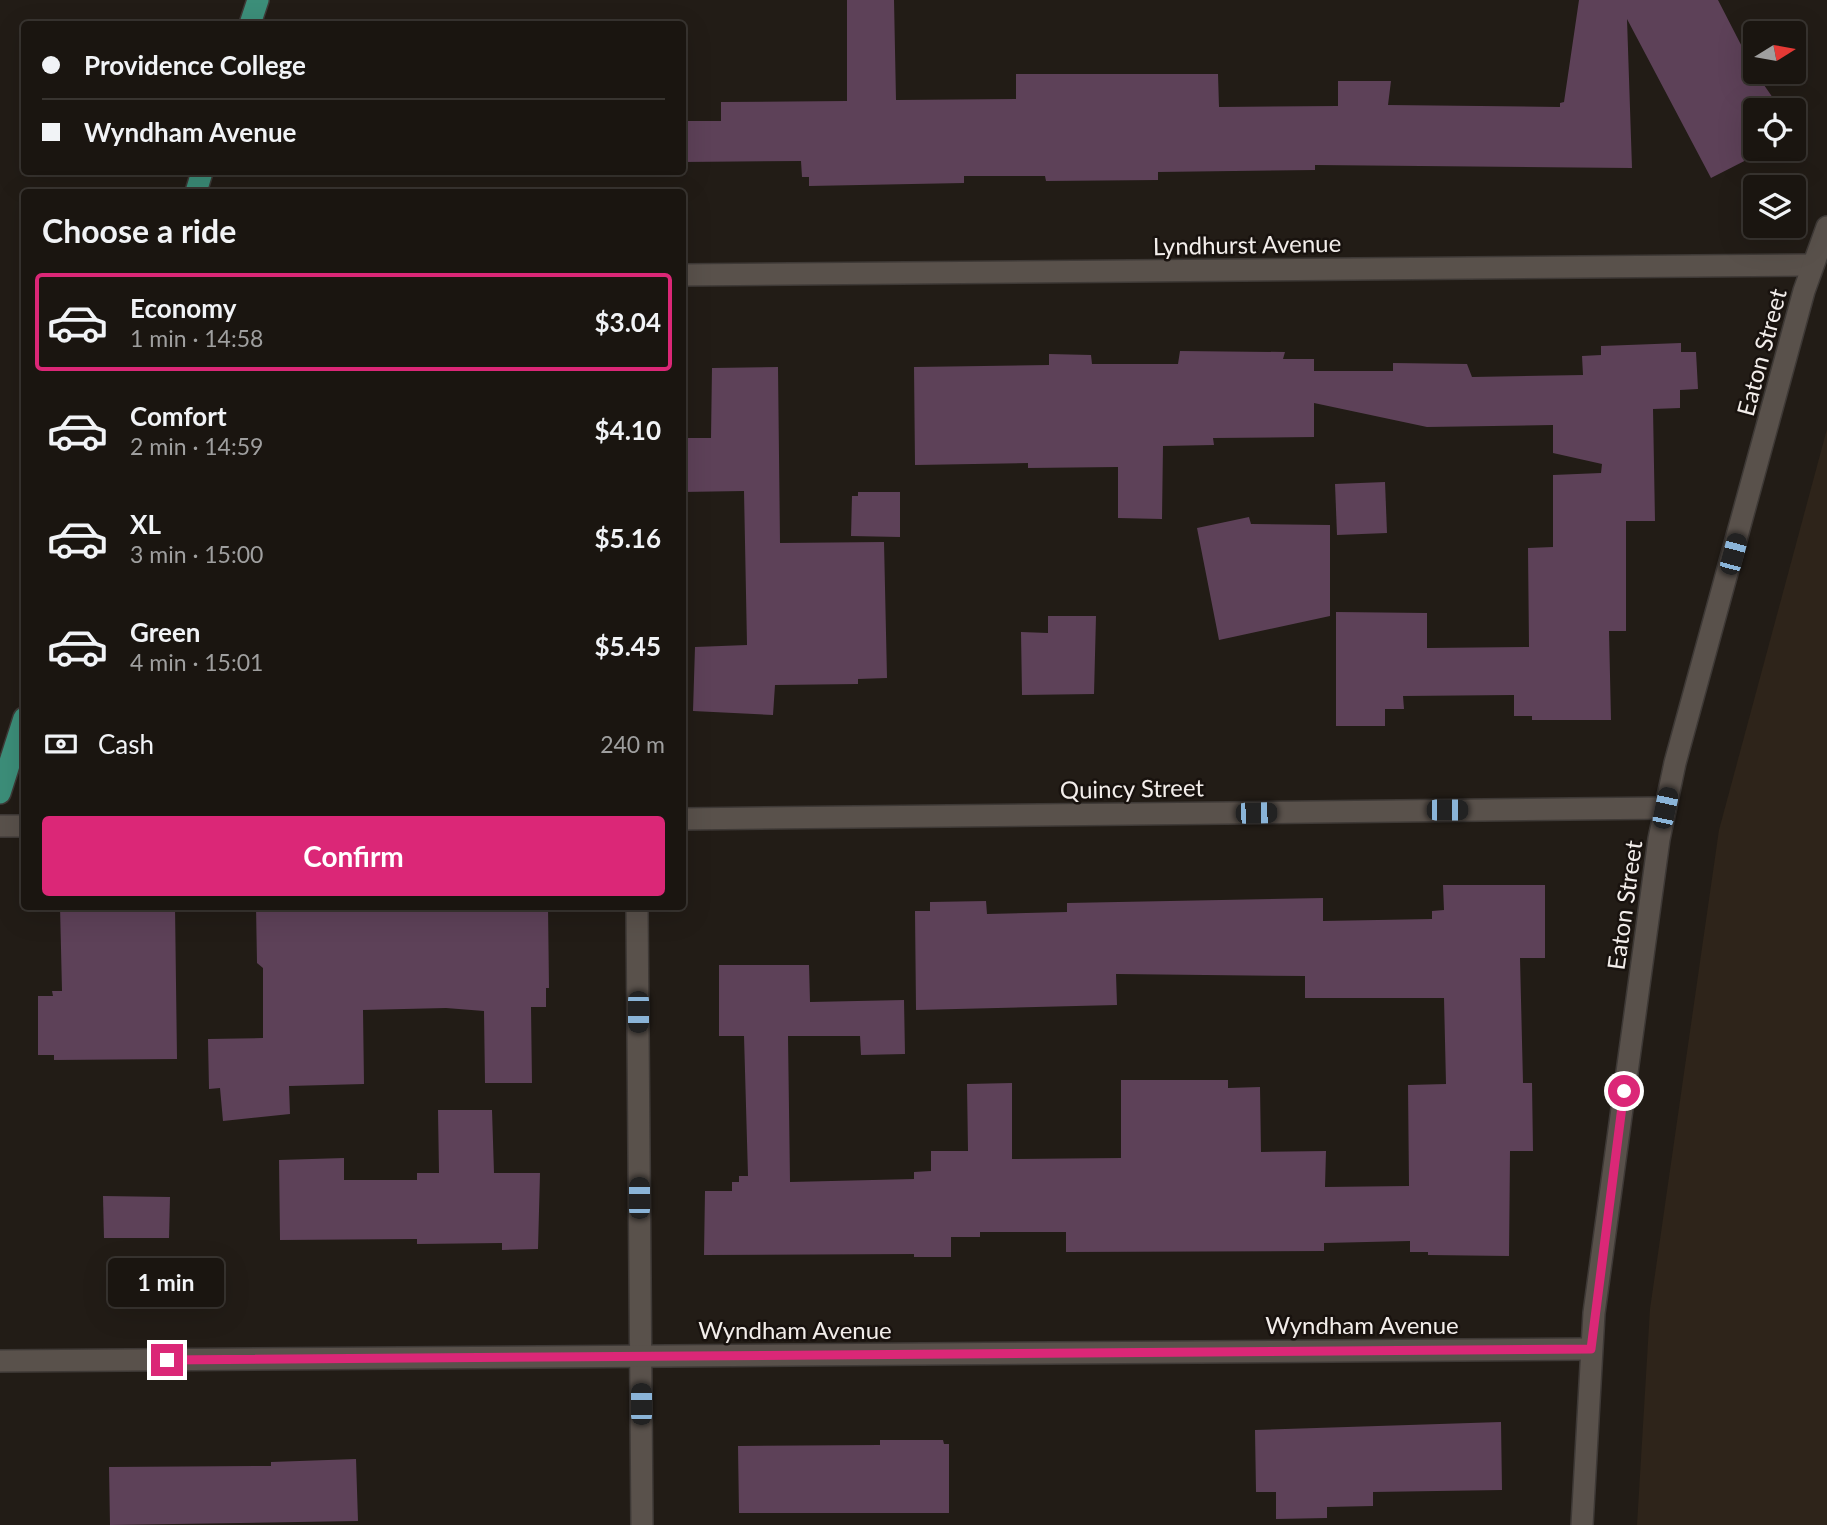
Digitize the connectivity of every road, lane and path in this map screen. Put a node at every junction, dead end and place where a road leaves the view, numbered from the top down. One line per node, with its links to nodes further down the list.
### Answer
1 (258, 0): 2 (main road)
2 (251, 21)
3 (1827, 227): 4 (street, Eaton Street)
4 (1812, 265): 5 (street, Lyndhurst Avenue); 8 (street, Eaton Street)
5 (686, 275)
6 (21, 727): 7 (main road)
7 (0, 793)
8 (1665, 808): 9 (street, Quincy Street); 13 (street, Eaton Street)
9 (686, 819)
10 (0, 826): 11 (street)
11 (21, 826)
12 (636, 910): 14 (street)
13 (1591, 1349): 14 (street, Wyndham Avenue); 17 (street, Eaton Street)
14 (640, 1356): 15 (street, Wyndham Avenue); 16 (street)
15 (0, 1362)
16 (642, 1525)
17 (1582, 1525)

